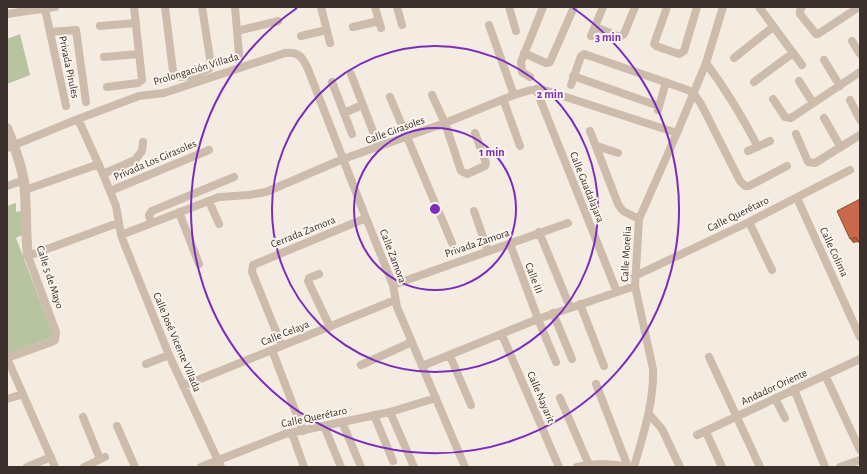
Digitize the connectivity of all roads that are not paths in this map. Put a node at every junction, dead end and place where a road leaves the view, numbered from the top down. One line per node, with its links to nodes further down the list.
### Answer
1 (56, 7): 21 (street)
2 (134, 7): 24 (street)
3 (165, 7): 4 (street)
4 (202, 7)
5 (235, 7): 32 (street)
6 (321, 7): 31 (street)
7 (375, 7): 28 (street)
8 (397, 7): 25 (street)
9 (508, 7): 33 (street)
10 (543, 7): 39 (street)
11 (574, 7): 39 (street)
12 (603, 7): 29 (street)
13 (634, 7): 29 (street)
14 (667, 7): 15 (street)
15 (697, 7)
16 (723, 7): 48 (street, Calle Morelia)
17 (759, 7): 30 (street)
18 (802, 7): 19 (street)
19 (859, 7)
20 (35, 9): 21 (street); 22 (street)
21 (45, 9): 34 (street, Privada Pirules)
22 (7, 14)
23 (278, 21): 32 (street)
24 (136, 23): 27 (street); 41 (street)
25 (402, 25)
26 (489, 25): 64 (street)
27 (100, 26)
28 (353, 27)
29 (595, 27): 36 (street)
30 (773, 27): 40 (street); 46 (street)
31 (327, 30): 35 (street); 38 (street)
32 (237, 31): 42 (street)
33 (516, 31)
34 (50, 32): 69 (street, Privada Pirules); 72 (street, Privada Pirules)
35 (301, 36)
36 (591, 36)
37 (852, 41): 44 (street)
38 (330, 43)
39 (524, 53): 53 (street)
40 (793, 53): 49 (street); 57 (street)
41 (139, 54): 45 (street); 60 (street)
42 (239, 54)
43 (297, 54): 75 (street, Prolongación Villada); 97 (street, Calle Zamora)
44 (860, 54)
45 (104, 57)
46 (734, 58)
47 (824, 60): 59 (street)
48 (706, 63): 62 (street, Calle Morelia); 93 (street)
49 (802, 65)
50 (860, 72): 59 (street)
51 (350, 74): 71 (street)
52 (573, 76): 56 (street); 56 (street); 58 (street)
53 (530, 77)
54 (799, 81): 70 (street)
55 (332, 82): 73 (street)
56 (666, 82): 62 (street)
57 (754, 82)
58 (571, 85)
59 (840, 86): 70 (street)
60 (107, 87)
61 (536, 89): 64 (street, Calle Girasoles); 81 (street, Calle Girasoles); 129 (street, Calle Guadalajara)
62 (694, 94): 81 (street, Calle Morelia); 99 (street)
63 (432, 95): 77 (street)
64 (514, 95): 66 (street, Calle Girasoles)
65 (390, 97): 85 (street)
66 (503, 99): 77 (street, Calle Girasoles); 89 (street)
67 (773, 99): 70 (street)
68 (850, 100): 76 (street)
69 (86, 102)
70 (813, 104)
71 (362, 105): 73 (street); 92 (street)
72 (66, 106)
73 (344, 113): 82 (street)
74 (824, 118): 91 (street)
75 (78, 119): 88 (street, Prolongación Villada); 98 (street)
76 (860, 120)
77 (445, 123): 80 (street); 85 (street, Calle Girasoles)
78 (7, 129): 88 (street, Calle 5 de Mayo)
79 (590, 130): 90 (street)
80 (475, 133)
81 (677, 133): 111 (street, Calle Morelia)
82 (352, 134)
83 (796, 134): 91 (street)
84 (860, 135): 91 (street)
85 (407, 137): 92 (street, Calle Girasoles); 119 (street)
86 (770, 141): 93 (street)
87 (143, 142): 101 (street)
88 (10, 146): 103 (street, Calle 5 de Mayo)
89 (520, 146)
90 (597, 146): 95 (street); 111 (street)
91 (840, 146)
92 (379, 147): 97 (street, Calle Girasoles)
93 (758, 147): 96 (street)
94 (209, 150): 105 (street, Privada Los Girasoles)
95 (618, 152)
96 (748, 152)
97 (343, 159): 107 (street, Calle Girasoles); 110 (street, Calle Zamora)
98 (99, 164): 101 (street); 103 (street)
99 (787, 166)
100 (850, 170): 106 (street, Calle Querétaro)
101 (103, 174): 105 (street)
102 (234, 177): 114 (street)
103 (24, 185): 104 (street); 122 (street, Calle 5 de Mayo)
104 (7, 186)
105 (110, 191): 113 (street)
106 (797, 198): 112 (street, Calle Querétaro); 137 (street, Calle Colima)
107 (209, 200): 109 (street, Calle Girasoles); 116 (street)
108 (474, 211): 121 (street)
109 (179, 212): 114 (street, Calle Girasoles); 123 (street)
110 (366, 218): 127 (street, Calle Zamora); 139 (street, Cerrada Zamora)
111 (639, 219): 126 (street, Calle Morelia)
112 (749, 222): 124 (street); 126 (street, Calle Querétaro)
113 (118, 223): 118 (street, Calle José Vicente Villada); 122 (street)
114 (151, 223): 118 (street, Calle Girasoles)
115 (568, 223): 117 (street, Privada Zamora)
116 (219, 224)
117 (539, 232): 120 (street, Privada Zamora); 132 (street)
118 (120, 235): 141 (street, Calle José Vicente Villada)
119 (452, 243)
120 (510, 244): 121 (street, Privada Zamora); 134 (street, Calle III)
121 (488, 250): 127 (street, Privada Zamora)
122 (28, 256): 144 (street, Calle 5 de Mayo)
123 (199, 264)
124 (772, 270)
125 (319, 274): 135 (street)
126 (635, 276): 128 (street, Calle Morelia)
127 (393, 285): 130 (street, Calle Zamora)
128 (634, 286): 129 (street); 163 (street, Calle Morelia)
129 (617, 292): 131 (street)
130 (395, 300): 135 (street, Calle Celaya); 138 (street, Calle Zamora)
131 (580, 304): 132 (street); 151 (street)
132 (570, 307): 133 (street)
133 (554, 314): 134 (street); 145 (street)
134 (538, 319): 136 (street); 147 (street, Calle III)
135 (330, 327): 139 (street, Calle Celaya)
136 (502, 335): 142 (street); 191 (street, Calle Nayarit)
137 (860, 337)
138 (412, 342): 149 (street); 150 (street, Calle Zamora)
139 (282, 346): 140 (street, Calle Celaya)
140 (272, 350): 154 (street, Calle Celaya); 171 (street)
141 (170, 355): 148 (street); 154 (street, Calle José Vicente Villada)
142 (450, 356): 150 (street); 161 (street)
143 (709, 357): 165 (street)
144 (7, 358): 156 (street)
145 (572, 359)
146 (860, 359): 152 (street, Andador Oriente)
147 (556, 362)
148 (146, 364)
149 (361, 365)
150 (422, 366): 157 (street, Calle Zamora)
151 (604, 366)
152 (825, 375): 155 (street, Andador Oriente); 175 (street)
153 (596, 384): 193 (street)
154 (183, 386): 179 (street, Calle José Vicente Villada)
155 (794, 389): 159 (street, Andador Oriente); 198 (street)
156 (23, 394): 160 (street); 176 (street)
157 (436, 398): 162 (street, Calle Querétaro); 190 (street, Calle Zamora)
158 (560, 398): 180 (street)
159 (775, 398): 165 (street, Andador Oriente); 167 (street)
160 (7, 399)
161 (471, 405)
162 (390, 412): 164 (street, Calle Querétaro); 189 (street)
163 (649, 414): 194 (street, Calle Morelia); 195 (street)
164 (374, 416): 168 (street, Calle Querétaro); 178 (street)
165 (738, 416): 173 (street, Andador Oriente); 197 (street)
166 (83, 417): 183 (street)
167 (785, 418)
168 (342, 422): 170 (street, Calle Querétaro); 188 (street)
169 (117, 426): 184 (street)
170 (324, 426): 171 (street, Calle Querétaro); 187 (street)
171 (303, 430): 172 (street, Calle Querétaro)
172 (292, 432): 179 (street, Calle Querétaro); 186 (street)
173 (706, 432): 174 (street, Andador Oriente); 196 (street)
174 (697, 436)
175 (860, 450)
176 (50, 457): 181 (street); 182 (street)
177 (860, 460): 199 (street)
178 (393, 461)
179 (220, 464): 185 (street, Calle Querétaro)
180 (589, 465): 192 (street); 193 (street)
181 (27, 467)
182 (55, 467)
183 (84, 467)
184 (135, 467)
185 (201, 467)
186 (304, 467)
187 (341, 467)
188 (361, 467)
189 (414, 467)
190 (465, 467)
191 (559, 467)
192 (576, 467)
193 (628, 467)
194 (634, 467)
195 (680, 467)
196 (722, 467)
197 (760, 467)
198 (825, 467)
199 (840, 467)

